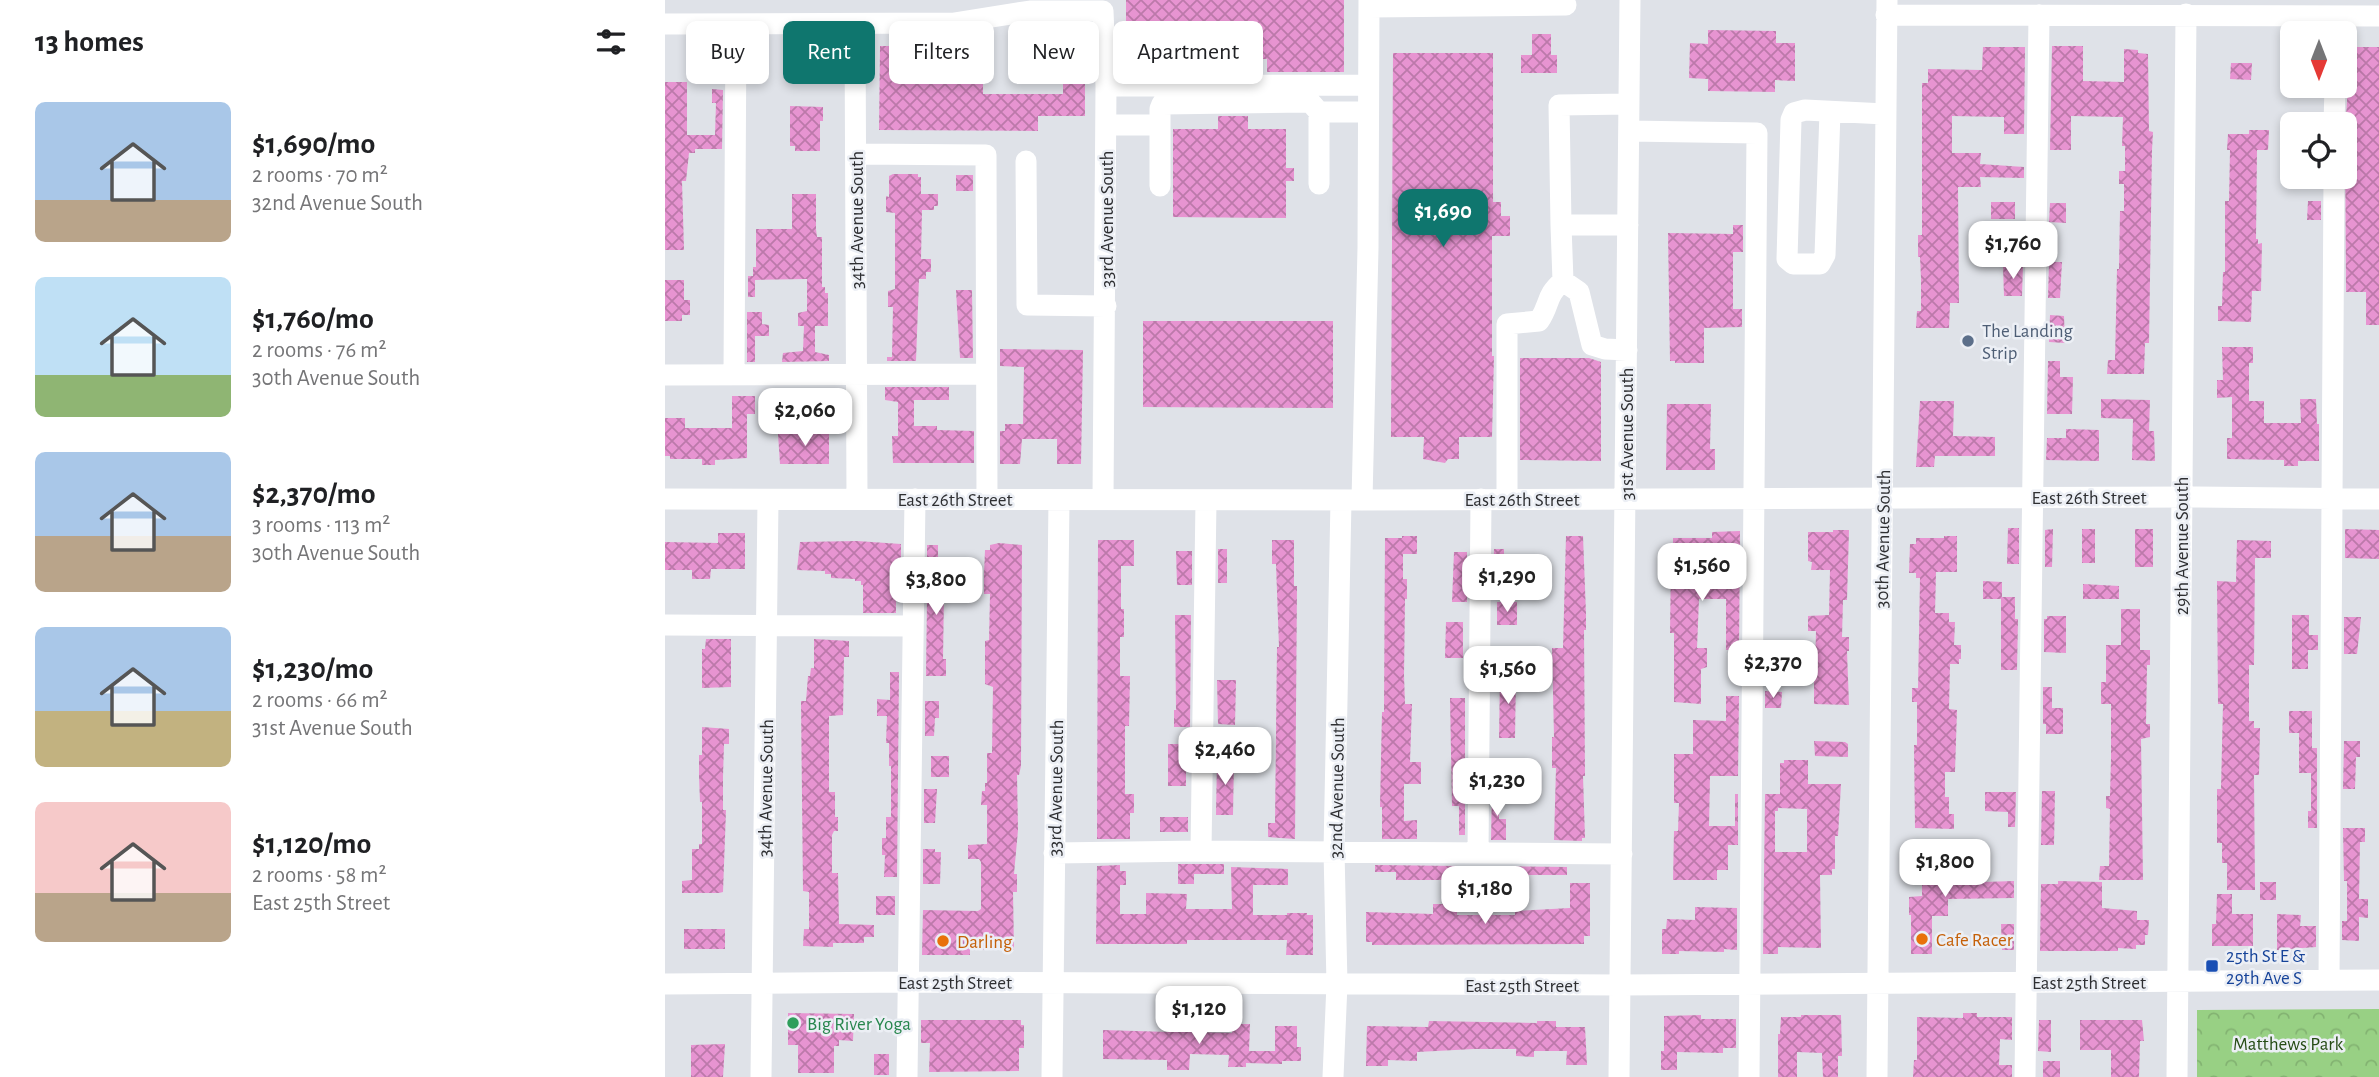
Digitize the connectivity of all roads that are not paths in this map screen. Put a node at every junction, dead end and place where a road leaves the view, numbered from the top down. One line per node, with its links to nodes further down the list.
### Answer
1 (1630, 0): 19 (street, 31st Avenue South)
2 (1369, 3): 3 (street); 17 (street, 32nd Avenue South)
3 (1566, 5)
4 (1039, 6): 6 (street); 14 (street)
5 (1887, 8): 8 (street); 23 (street, 30th Avenue South)
6 (1097, 12): 18 (street, 33rd Avenue South)
7 (2186, 14): 8 (street); 10 (street); 41 (street, 29th Avenue South)
8 (2039, 15): 43 (street)
9 (2379, 16): 11 (street)
10 (2290, 21)
11 (2352, 21)
12 (665, 24): 13 (street)
13 (686, 24)
14 (875, 25)
15 (736, 84): 37 (street)
16 (856, 84): 27 (street, 34th Avenue South)
17 (1368, 85): 18 (street); 21 (street, 32nd Avenue South)
18 (1106, 86): 24 (street, 33rd Avenue South)
19 (1629, 104): 26 (street, 31st Avenue South); 32 (street)
20 (1319, 112): 21 (street); 25 (street); 29 (street)
21 (1367, 112): 58 (street, 32nd Avenue South)
22 (1831, 112): 22 (street); 23 (street)
23 (1885, 114): 42 (street, 30th Avenue South)
24 (1106, 125): 25 (street); 35 (street, 33rd Avenue South)
25 (1160, 125): 30 (street)
26 (1629, 131): 33 (street, 31st Avenue South); 52 (street)
27 (856, 153): 38 (street); 40 (street, 34th Avenue South)
28 (1026, 161): 35 (street)
29 (1319, 184)
30 (1160, 186)
31 (2334, 189): 53 (street)
32 (1561, 225): 33 (street); 34 (street)
33 (1628, 225): 36 (street, 31st Avenue South)
34 (1563, 281): 36 (street); 50 (street)
35 (1106, 306): 48 (street, 33rd Avenue South)
36 (1627, 349): 51 (street, 31st Avenue South)
37 (734, 374): 39 (street); 40 (street)
38 (986, 374): 40 (street); 47 (street)
39 (665, 375)
40 (856, 375): 45 (street, 34th Avenue South)
41 (2181, 497): 43 (street, East 26th Street); 53 (street, East 26th Street); 69 (street, 29th Avenue South)
42 (1882, 498): 43 (street, East 26th Street); 52 (street, East 26th Street); 74 (street, 30th Avenue South)
43 (2033, 498): 72 (street)
44 (665, 499): 55 (street, East 26th Street)
45 (857, 499): 46 (street, East 26th Street); 55 (street, East 26th Street)
46 (915, 499): 47 (street, East 26th Street); 61 (street)
47 (987, 499): 56 (street, East 26th Street)
48 (1103, 499): 56 (street, East 26th Street); 57 (street, East 26th Street)
49 (1481, 499): 50 (street, East 26th Street); 58 (street, East 26th Street); 64 (street)
50 (1507, 499): 51 (street, East 26th Street)
51 (1626, 499): 52 (street, East 26th Street); 66 (street, 31st Avenue South)
52 (1754, 499): 77 (street)
53 (2333, 499): 54 (street, East 26th Street); 67 (street)
54 (2379, 499)
55 (768, 500): 60 (street, 34th Avenue South)
56 (1059, 500): 65 (street, 33rd Avenue South)
57 (1206, 500): 58 (street, East 26th Street); 63 (street)
58 (1351, 500): 62 (street, 32nd Avenue South)
59 (665, 625): 60 (street)
60 (767, 625): 61 (street); 70 (street, 34th Avenue South)
61 (913, 626): 71 (street)
62 (1334, 850): 63 (street); 64 (street); 76 (street, 32nd Avenue South)
63 (1201, 851): 65 (street)
64 (1478, 852): 66 (street)
65 (1054, 853): 73 (street, 33rd Avenue South)
66 (1622, 854): 78 (street, 31st Avenue South)
67 (2329, 980): 68 (street, East 25th Street); 69 (street, East 25th Street)
68 (2379, 980)
69 (2178, 981): 72 (street, East 25th Street); 87 (street, 29th Avenue South)
70 (762, 982): 71 (street, East 25th Street); 75 (street, East 25th Street); 79 (street, 34th Avenue South)
71 (907, 982): 73 (street, East 25th Street); 80 (street)
72 (2026, 982): 74 (street, East 25th Street); 86 (street)
73 (1055, 983): 76 (street, East 25th Street); 81 (street, 33rd Avenue South)
74 (1878, 983): 77 (street, East 25th Street); 85 (street, 30th Avenue South)
75 (665, 984)
76 (1337, 984): 78 (street, East 25th Street); 82 (street, 32nd Avenue South)
77 (1750, 984): 78 (street, East 25th Street); 84 (street)
78 (1620, 985): 83 (street, 31st Avenue South)
79 (761, 1077)
80 (907, 1077)
81 (1052, 1077)
82 (1333, 1077)
83 (1619, 1077)
84 (1749, 1077)
85 (1877, 1077)
86 (2025, 1077)
87 (2177, 1077)

